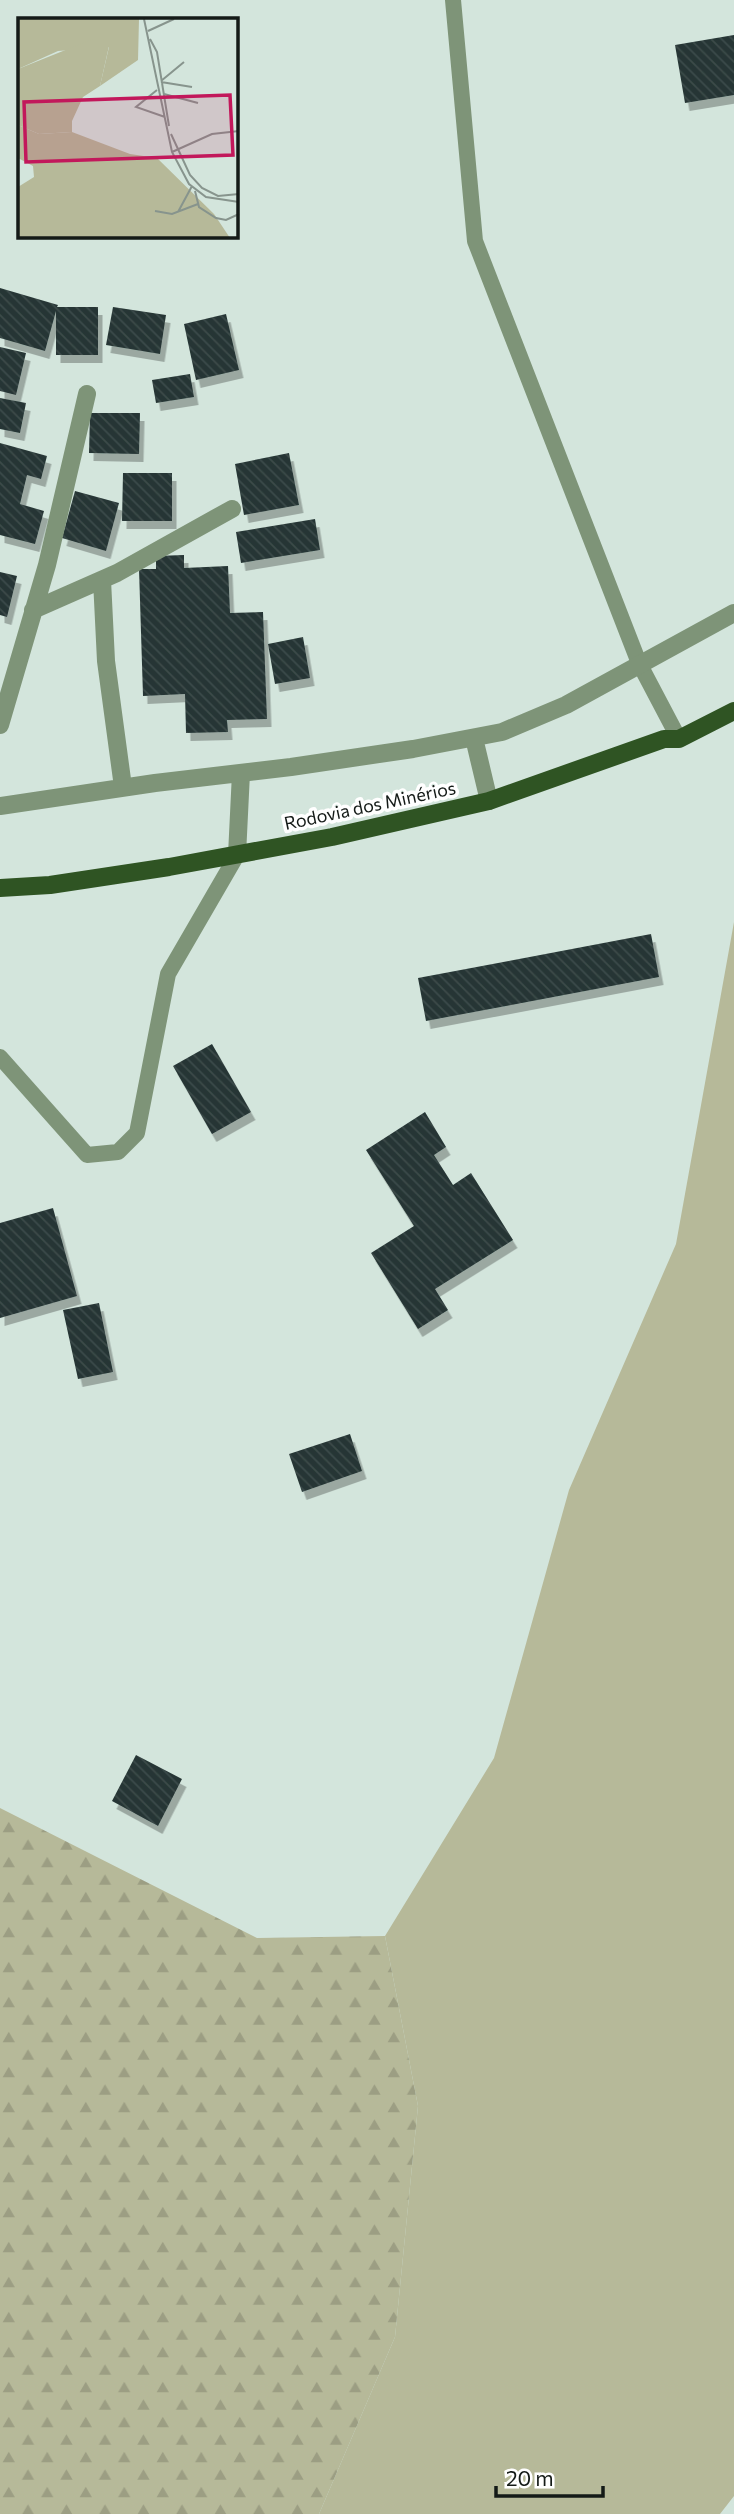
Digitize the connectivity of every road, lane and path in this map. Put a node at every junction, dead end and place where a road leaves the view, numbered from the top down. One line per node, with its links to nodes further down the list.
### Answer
1 (453, 0): 7 (lane)
2 (87, 394): 5 (street)
3 (232, 509): 4 (street)
4 (102, 580): 5 (street); 13 (street)
5 (33, 610): 9 (street)
6 (734, 612): 7 (street)
7 (639, 663): 10 (street); 11 (lane)
8 (734, 711): 11 (main road, Rodovia dos Minérios)
9 (0, 725)
10 (474, 738): 12 (street); 14 (street)
11 (679, 739): 14 (main road, Rodovia dos Minérios)
12 (241, 773): 13 (street); 16 (street)
13 (123, 788): 15 (street)
14 (489, 801): 16 (main road, Rodovia dos Minérios)
15 (0, 806)
16 (237, 855): 17 (main road, Rodovia dos Minérios); 18 (lane)
17 (0, 888)
18 (0, 1057)

